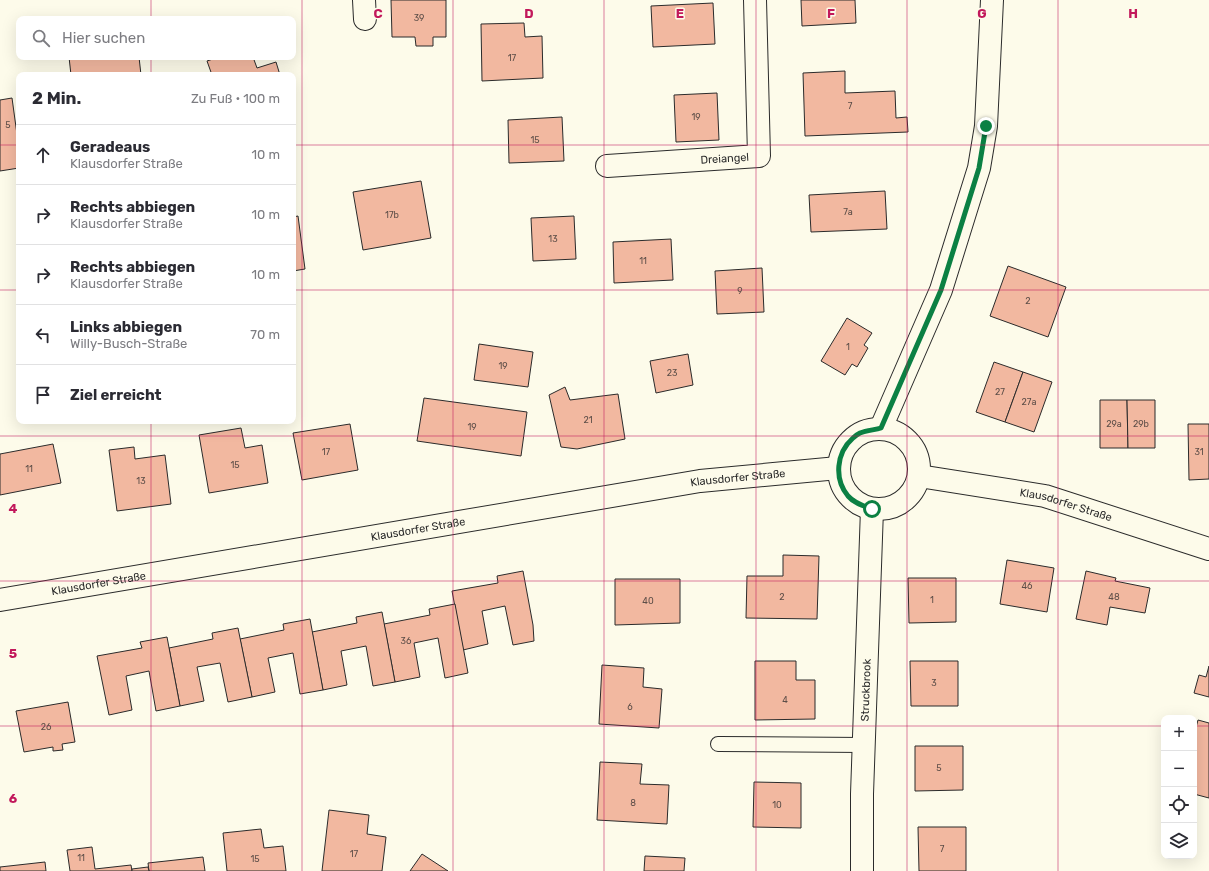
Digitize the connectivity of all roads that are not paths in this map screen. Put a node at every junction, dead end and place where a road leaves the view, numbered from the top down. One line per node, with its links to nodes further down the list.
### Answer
1 (755, 0): 3 (street, Dreiangel)
2 (992, 0): 4 (street)
3 (607, 166)
4 (881, 428): 5 (street); 6 (street)
5 (838, 468): 7 (street); 9 (street, Klausdorfer Straße)
6 (919, 476): 7 (street); 8 (street, Klausdorfer Straße)
7 (872, 509): 11 (street, Struckbrook)
8 (1209, 549)
9 (0, 600)
10 (718, 744): 11 (lane)
11 (864, 745): 12 (street, Struckbrook)
12 (862, 871)

